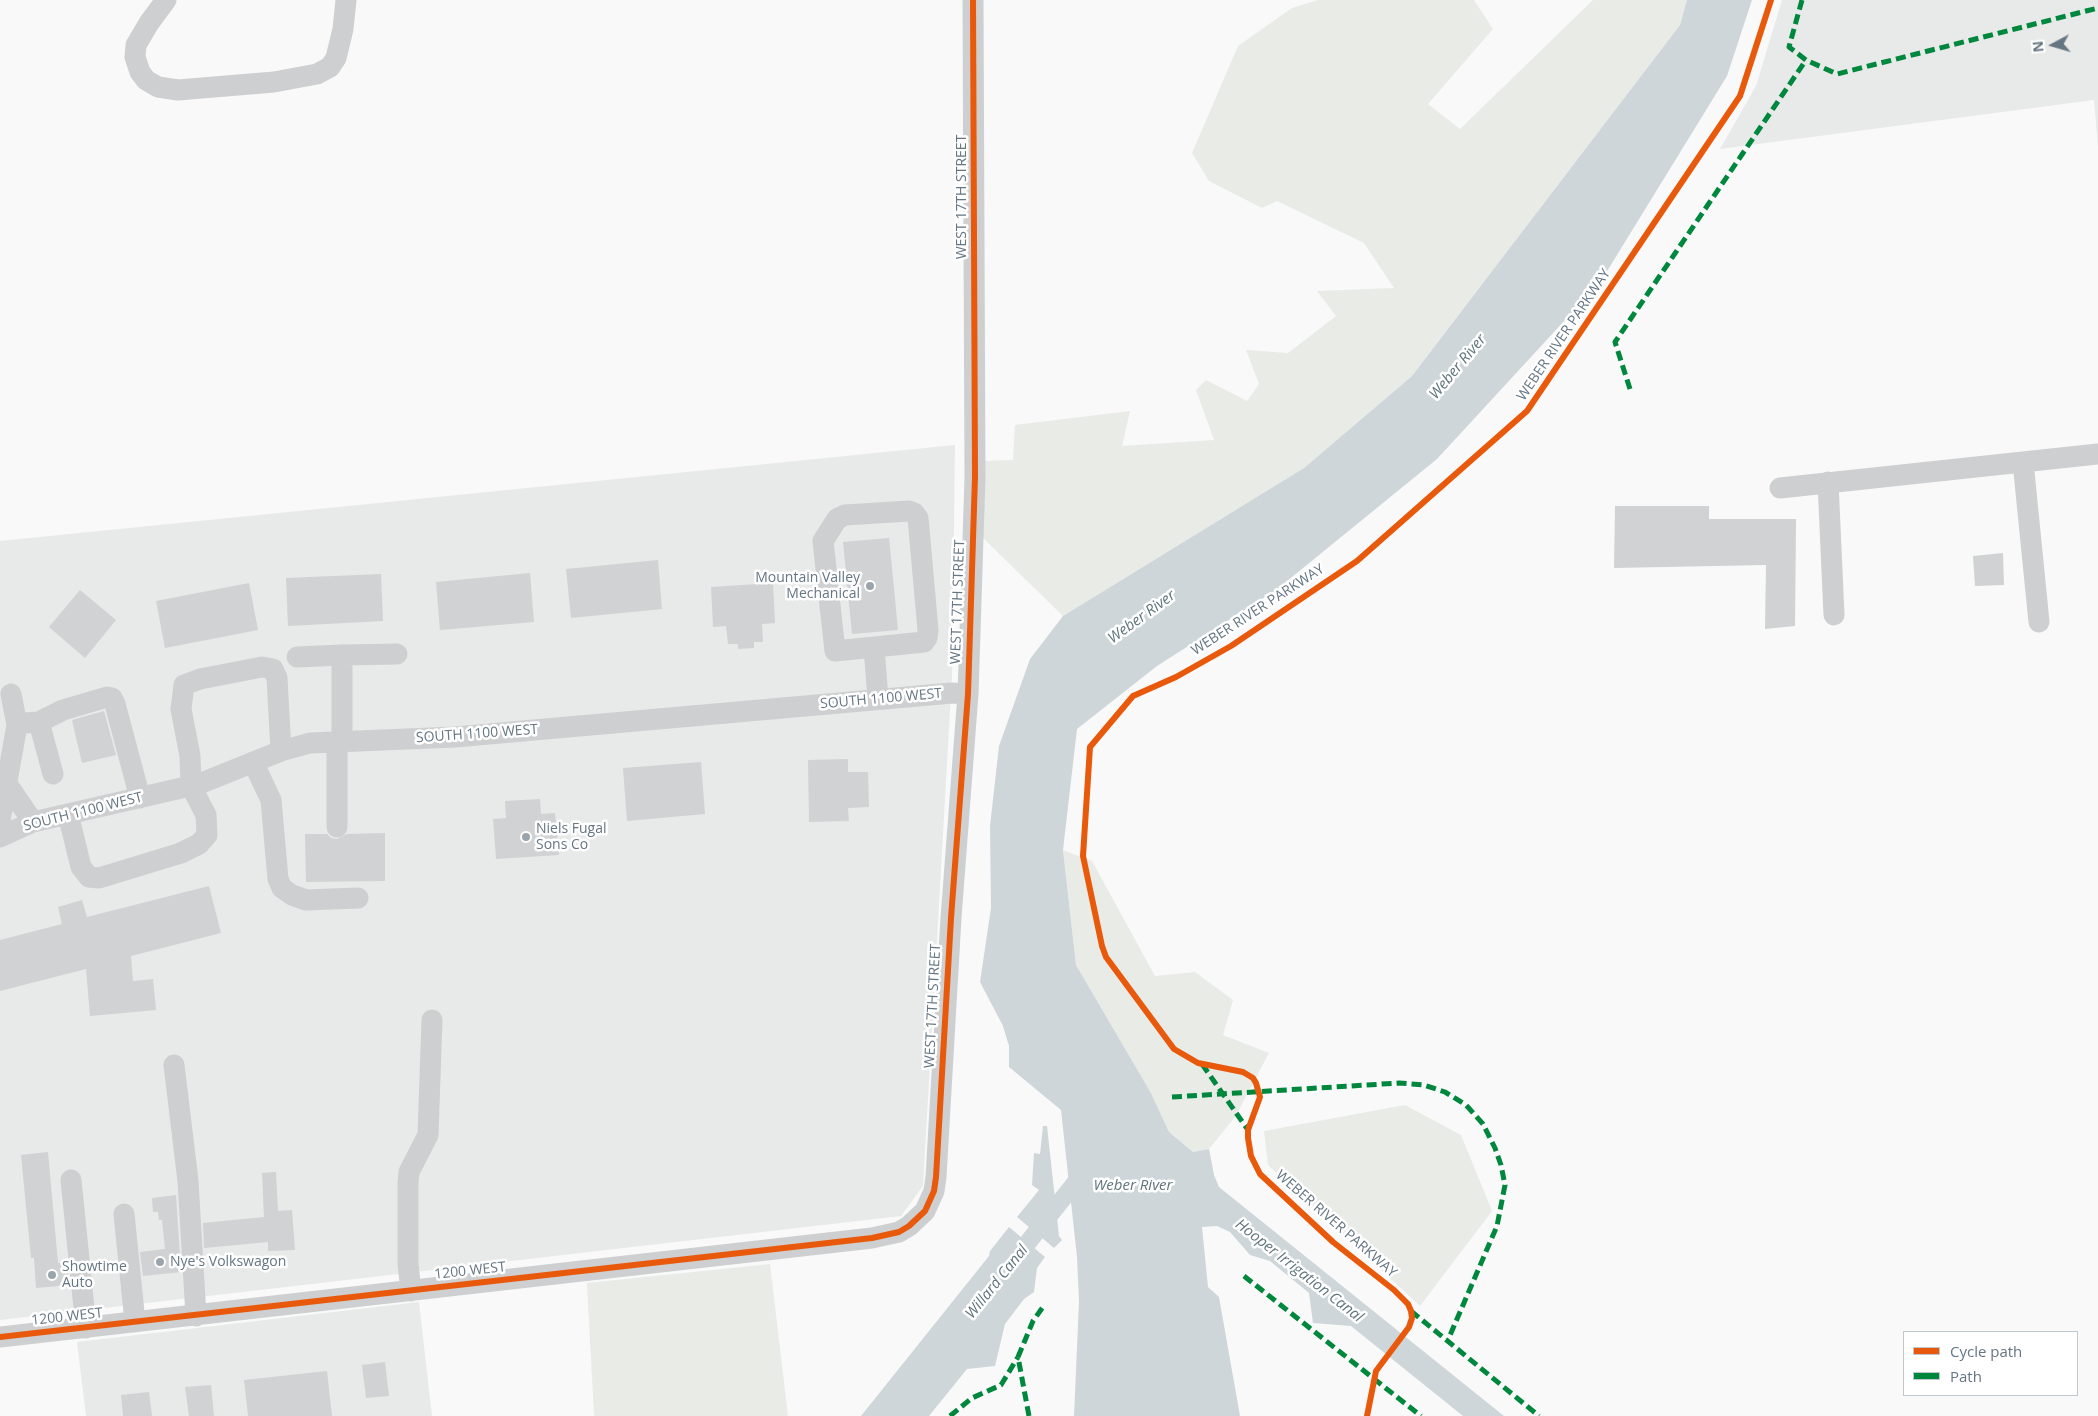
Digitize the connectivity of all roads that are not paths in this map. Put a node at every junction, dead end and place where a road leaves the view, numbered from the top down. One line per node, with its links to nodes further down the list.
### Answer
1 (166, 0): 2 (street)
2 (346, 0)
3 (973, 0): 15 (street, WEST 17TH STREET)
4 (2098, 454): 5 (street)
5 (2024, 462): 6 (street); 9 (street)
6 (1828, 482): 7 (street); 8 (street)
7 (1780, 488)
8 (1834, 614)
9 (2039, 622)
10 (874, 647): 10 (street); 16 (street)
11 (397, 654): 12 (street)
12 (342, 655): 13 (street); 19 (street)
13 (297, 657)
14 (10, 694): 18 (street)
15 (968, 694): 16 (street, SOUTH 1100 WEST); 35 (street, WEST 17TH STREET)
16 (878, 700): 19 (street, SOUTH 1100 WEST)
17 (39, 722): 18 (street); 22 (street); 25 (street)
18 (17, 725): 23 (street)
19 (340, 742): 20 (street, SOUTH 1100 WEST); 29 (street)
20 (281, 751): 21 (street, SOUTH 1100 WEST); 24 (street)
21 (253, 762): 24 (street, SOUTH 1100 WEST); 31 (street)
22 (53, 774)
23 (7, 784): 27 (street); 28 (street)
24 (192, 786): 25 (street, SOUTH 1100 WEST); 26 (street)
25 (140, 798): 26 (street, SOUTH 1100 WEST)
26 (68, 814): 28 (street, SOUTH 1100 WEST)
27 (0, 821)
28 (33, 822): 30 (street, SOUTH 1100 WEST)
29 (337, 827)
30 (0, 837)
31 (358, 898)
32 (432, 1020): 37 (street)
33 (174, 1065): 38 (street)
34 (70, 1180): 40 (street)
35 (929, 1203): 37 (street, 1200 WEST)
36 (124, 1214): 39 (street)
37 (411, 1290): 38 (street, 1200 WEST)
38 (196, 1316): 39 (street, 1200 WEST)
39 (134, 1322): 40 (street, 1200 WEST)
40 (86, 1328): 41 (street, 1200 WEST)
41 (0, 1337)

